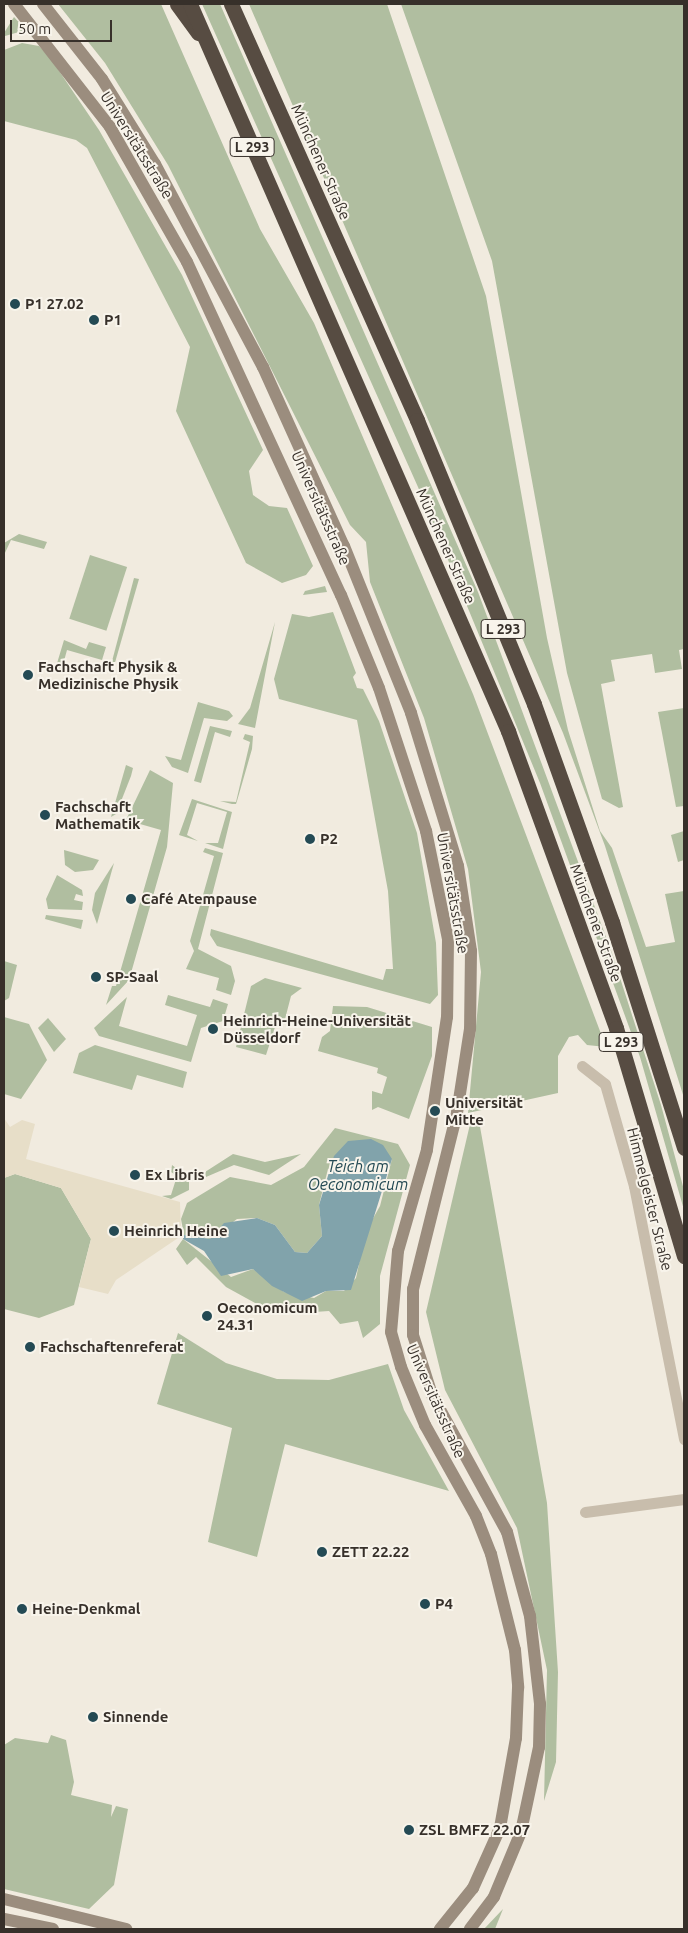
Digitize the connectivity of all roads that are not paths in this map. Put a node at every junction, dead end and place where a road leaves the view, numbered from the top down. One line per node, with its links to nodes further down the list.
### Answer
1 (14, 4): 18 (street, Universitätsstraße)
2 (43, 4): 19 (street, Universitätsstraße)
3 (177, 4): 6 (highway)
4 (190, 4): 6 (highway, Münchener Straße / L 293)
5 (231, 4): 8 (highway, Münchener Straße / L 293)
6 (206, 41): 9 (highway, Münchener Straße / L 293)
7 (582, 1066): 10 (street, Himmelgeister Straße)
8 (684, 1148)
9 (684, 1256)
10 (684, 1438)
11 (684, 1499): 12 (street)
12 (585, 1512)
13 (4, 1899): 15 (street)
14 (4, 1919): 16 (street)
15 (87, 1924): 17 (street)
16 (53, 1929)
17 (126, 1929)
18 (440, 1929)
19 (470, 1929)

